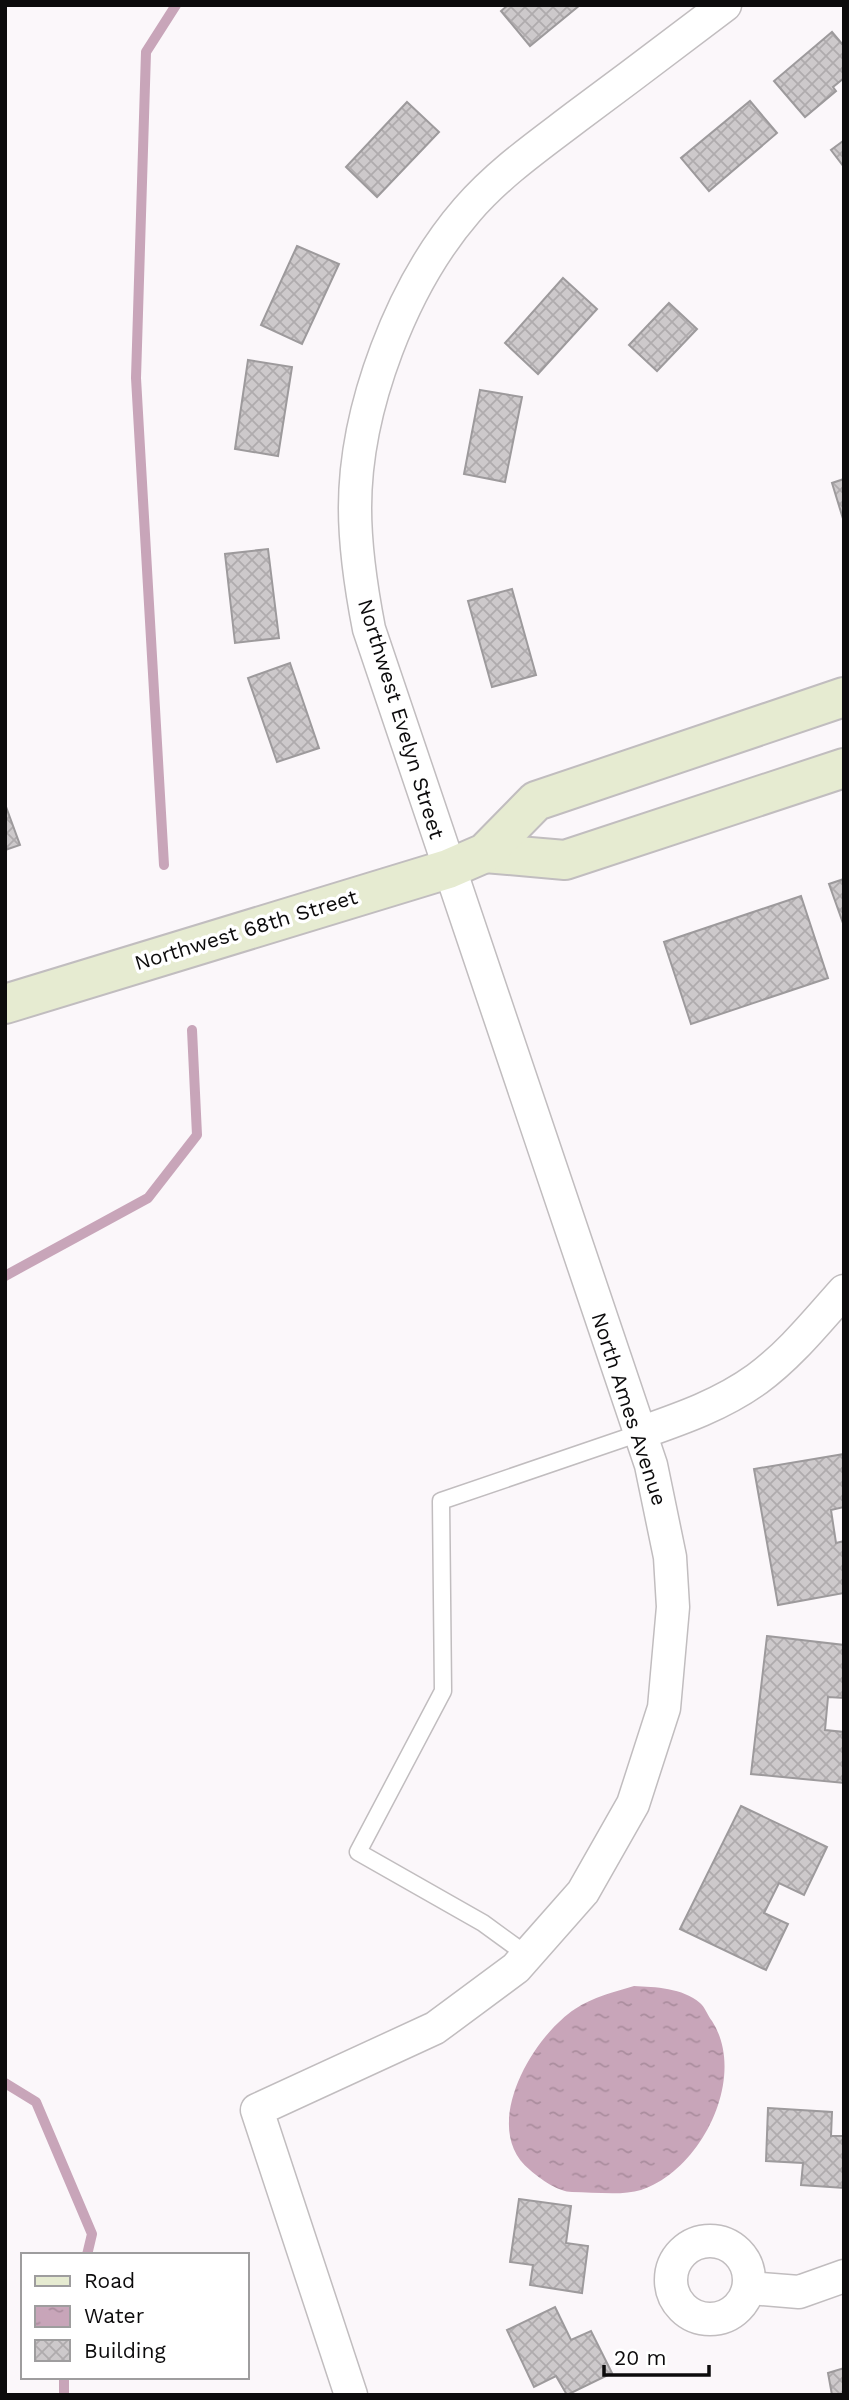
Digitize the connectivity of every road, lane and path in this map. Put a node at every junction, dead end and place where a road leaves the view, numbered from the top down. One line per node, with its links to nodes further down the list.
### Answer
1 (725, 5): 5 (street, Northwest Evelyn Street)
2 (844, 697): 4 (main road, Northwest 68th Street)
3 (844, 768): 4 (main road, Northwest 68th Street)
4 (485, 853): 5 (main road, Northwest 68th Street)
5 (448, 869): 6 (main road, Northwest 68th Street); 8 (street, North Ames Avenue)
6 (5, 1004)
7 (841, 1299): 8 (street)
8 (640, 1433): 9 (street, North Ames Avenue); 9 (lane)
9 (527, 1955): 12 (street, North Ames Avenue)
10 (844, 2276): 11 (street)
11 (749, 2288)
12 (351, 2395)

